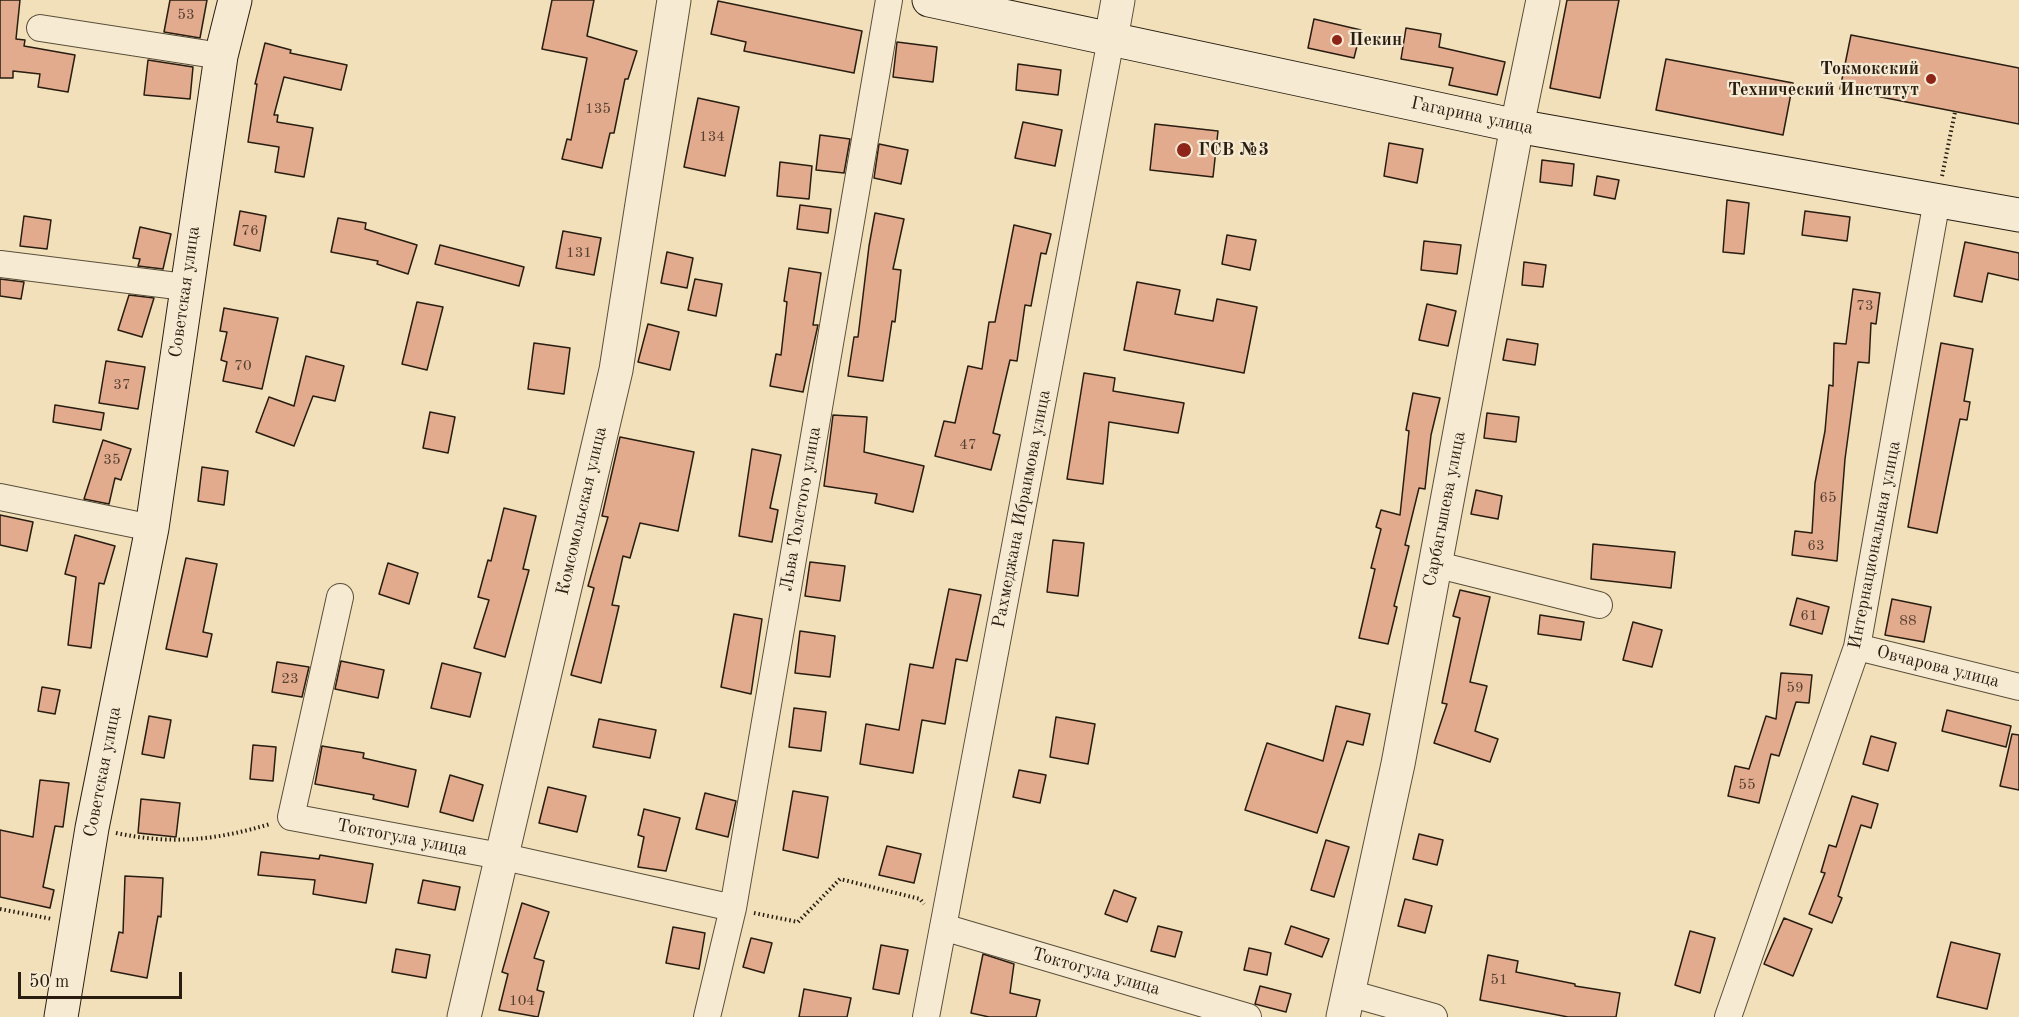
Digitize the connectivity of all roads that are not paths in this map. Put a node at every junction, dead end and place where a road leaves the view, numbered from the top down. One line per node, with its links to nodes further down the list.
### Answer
1 (235, 0): 9 (main road, Советская улица)
2 (674, 0): 22 (main road, Комсомольская улица)
3 (889, 0): 23 (street, Льва Толстого улица)
4 (929, 0): 8 (main road, Гагарина улица)
5 (1118, 0): 8 (main road, Рахмеджана Ибраимова улица)
6 (1543, 0): 10 (main road, Сарбагышева улица)
7 (40, 28): 9 (street)
8 (1111, 39): 10 (main road, Гагарина улица); 24 (street, Рахмеджана Ибраимова улица)
9 (221, 56): 14 (main road, Советская улица)
10 (1517, 126): 11 (main road, Гагарина улица); 17 (main road, Сарбагышева улица)
11 (1937, 200): 12 (main road, Гагарина улица); 20 (street, Интернациональная улица)
12 (2019, 215)
13 (0, 264): 14 (street)
14 (185, 287): 16 (main road, Советская улица)
15 (0, 497): 16 (street)
16 (152, 528): 26 (main road, Советская улица)
17 (1434, 564): 19 (street); 25 (main road, Сарбагышева улица)
18 (340, 597): 22 (street, Токтогула улица)
19 (1599, 605)
20 (1857, 647): 21 (street, Овчарова улица); 32 (street, Интернациональная улица)
21 (2019, 687)
22 (500, 856): 23 (street, Токтогула улица); 27 (main road, Комсомольская улица)
23 (733, 908): 28 (street, Льва Толстого улица)
24 (943, 927): 29 (street, Рахмеджана Ибраимова улица); 30 (street, Токтогула улица)
25 (1346, 1005): 31 (street)
26 (61, 1017)
27 (464, 1017)
28 (707, 1017)
29 (926, 1017)
30 (1248, 1017)
31 (1434, 1017)
32 (1728, 1017)

